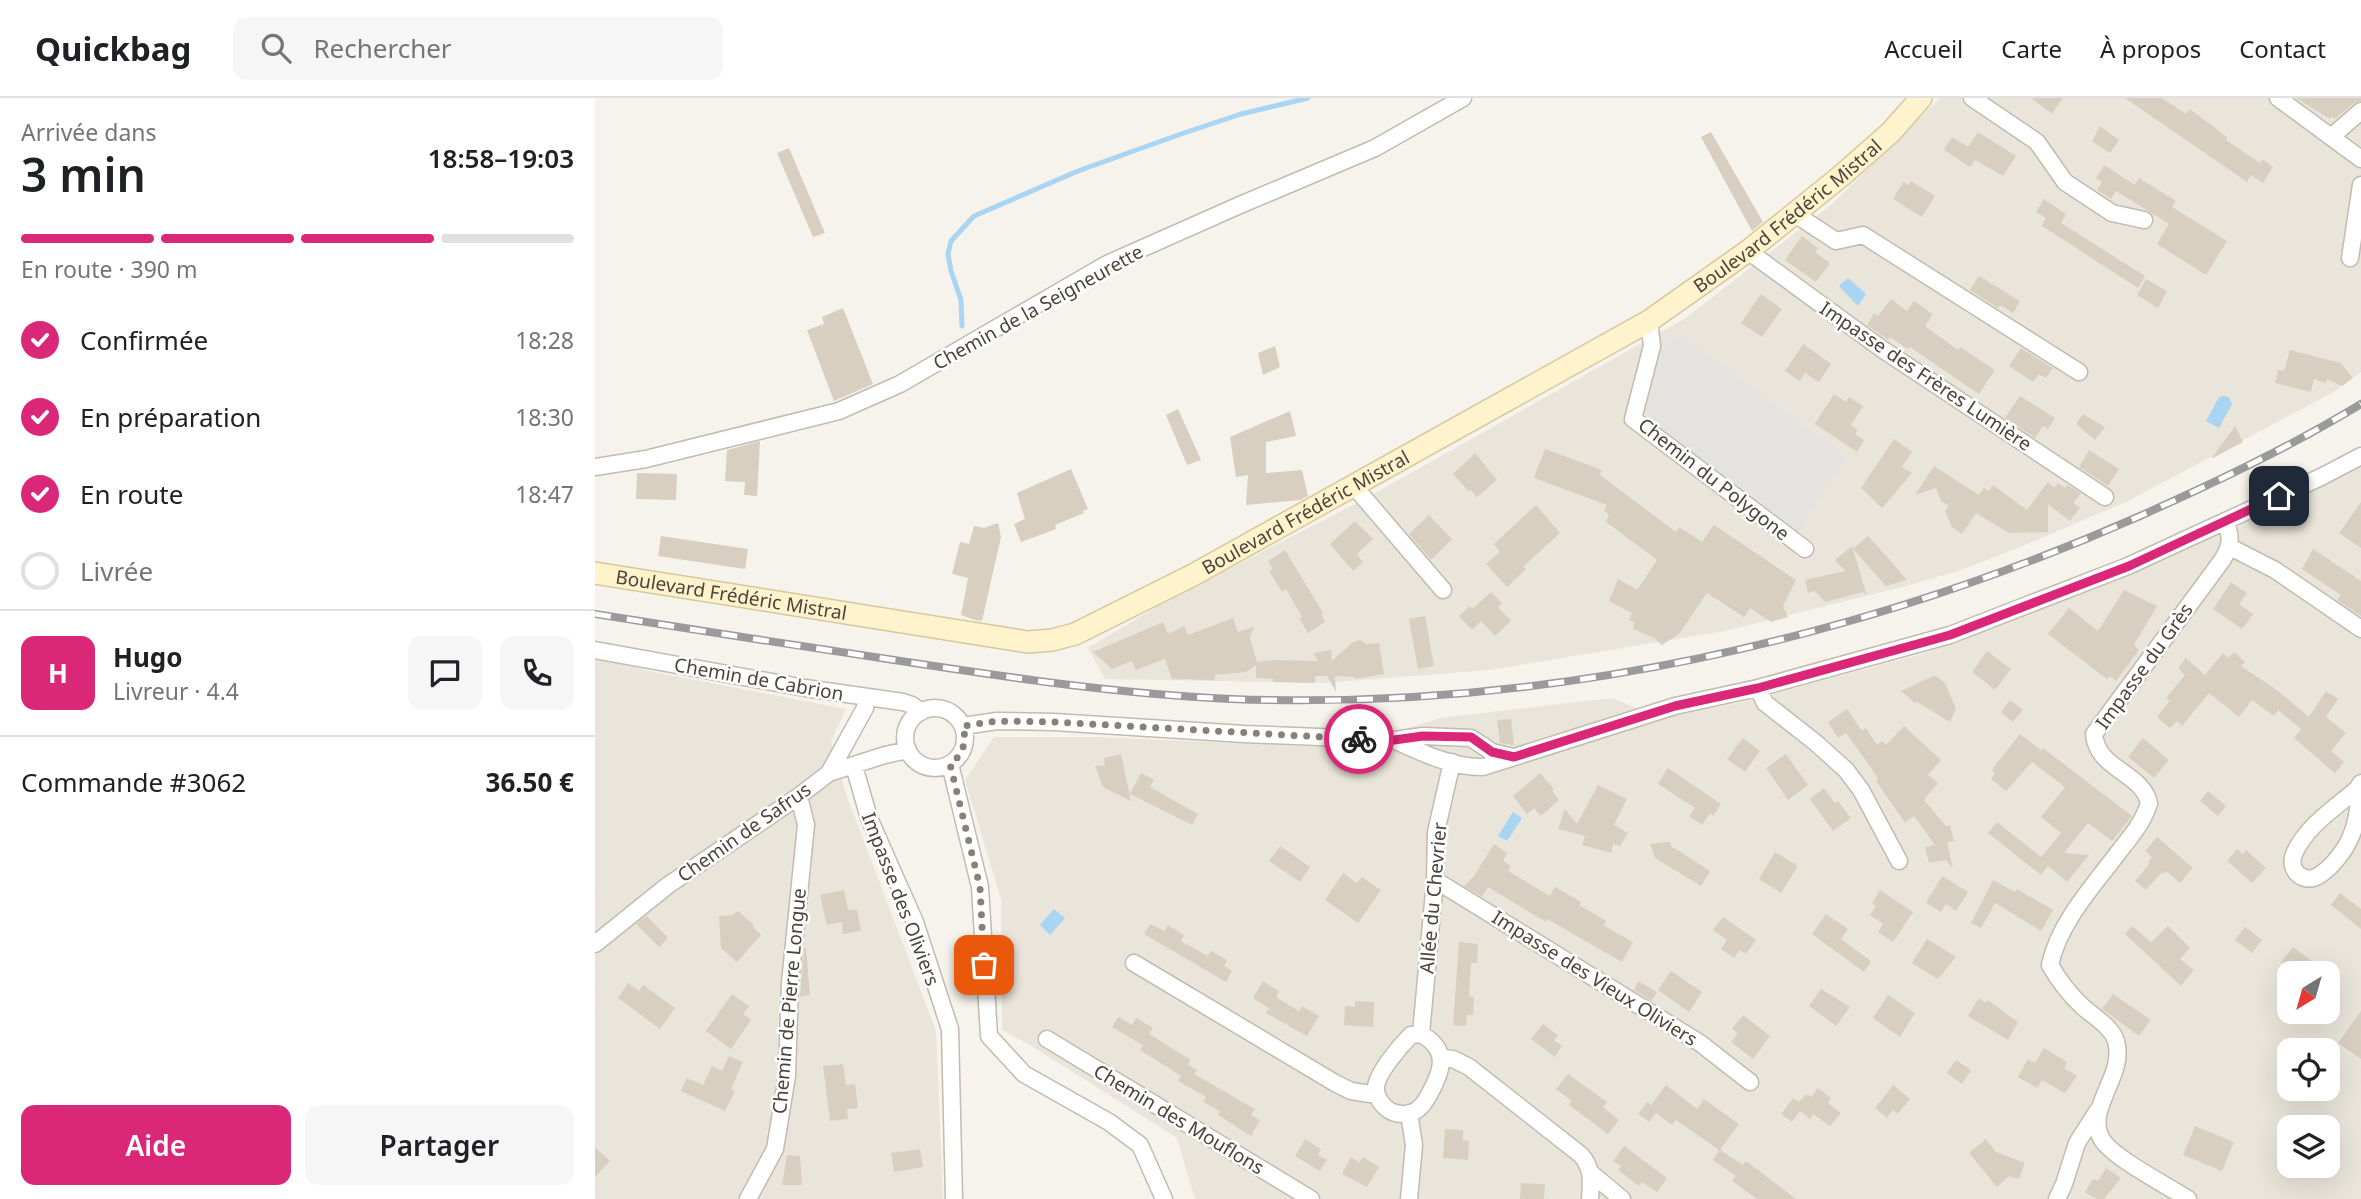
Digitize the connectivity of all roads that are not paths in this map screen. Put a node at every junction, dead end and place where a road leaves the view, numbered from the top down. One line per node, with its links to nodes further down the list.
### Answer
1 (1463, 98): 16 (street, Chemin de la Seigneurette)
2 (1921, 98): 9 (main road, Boulevard Frédéric Mistral)
3 (1972, 98): 10 (street)
4 (2278, 98): 6 (street)
5 (2361, 111): 6 (street)
6 (2331, 137): 7 (street)
7 (2361, 159)
8 (2361, 185): 12 (street)
9 (1795, 214): 11 (main road, Boulevard Frédéric Mistral); 14 (street)
10 (2144, 220)
11 (1748, 251): 13 (main road, Boulevard Frédéric Mistral); 18 (street, Impasse des Frères Lumière)
12 (2350, 258)
13 (1649, 321): 17 (main road, Boulevard Frédéric Mistral); 21 (street, Chemin du Polygone)
14 (2079, 372)
15 (2361, 456): 19 (street)
16 (595, 467)
17 (1353, 485): 22 (main road, Boulevard Frédéric Mistral); 23 (street)
18 (2105, 497)
19 (2225, 521): 20 (street); 26 (street)
20 (2230, 547): 24 (street); 48 (street, Impasse du Grès)
21 (1805, 550)
22 (595, 573)
23 (1443, 590)
24 (2361, 629)
25 (595, 650): 27 (street, Chemin de Cabrion)
26 (1758, 688): 32 (street); 39 (street)
27 (867, 697): 28 (street, Chemin de Cabrion); 36 (street)
28 (921, 712): 29 (street); 31 (street)
29 (963, 726): 30 (street); 34 (street)
30 (1394, 740): 32 (street); 33 (street)
31 (908, 750): 34 (street); 35 (street, Chemin de Safrus)
32 (1514, 757): 33 (street)
33 (1452, 762): 40 (street, Allée du Chevrier)
34 (950, 764): 53 (street)
35 (853, 766): 36 (street, Chemin de Safrus); 52 (street, Impasse des Oliviers)
36 (829, 773): 38 (street, Chemin de Safrus)
37 (2361, 783): 37 (street)
38 (799, 796): 41 (street, Chemin de Safrus); 51 (street, Chemin de Pierre Longue)
39 (1899, 861)
40 (1435, 880): 43 (street, Allée du Chevrier); 46 (street, Impasse des Vieux Oliviers)
41 (595, 944)
42 (1134, 963): 47 (street)
43 (1420, 1034): 45 (street); 47 (street)
44 (1047, 1039): 54 (street, Chemin des Mouflons)
45 (1441, 1058): 49 (street); 50 (street)
46 (1750, 1082)
47 (1377, 1095): 49 (street)
48 (2099, 1108): 58 (street); 59 (street)
49 (1409, 1113): 55 (street)
50 (1592, 1174): 56 (street); 57 (street)
51 (748, 1199)
52 (954, 1199)
53 (1164, 1199)
54 (1311, 1199)
55 (1409, 1199)
56 (1590, 1199)
57 (1622, 1199)
58 (2057, 1199)
59 (2188, 1199)

